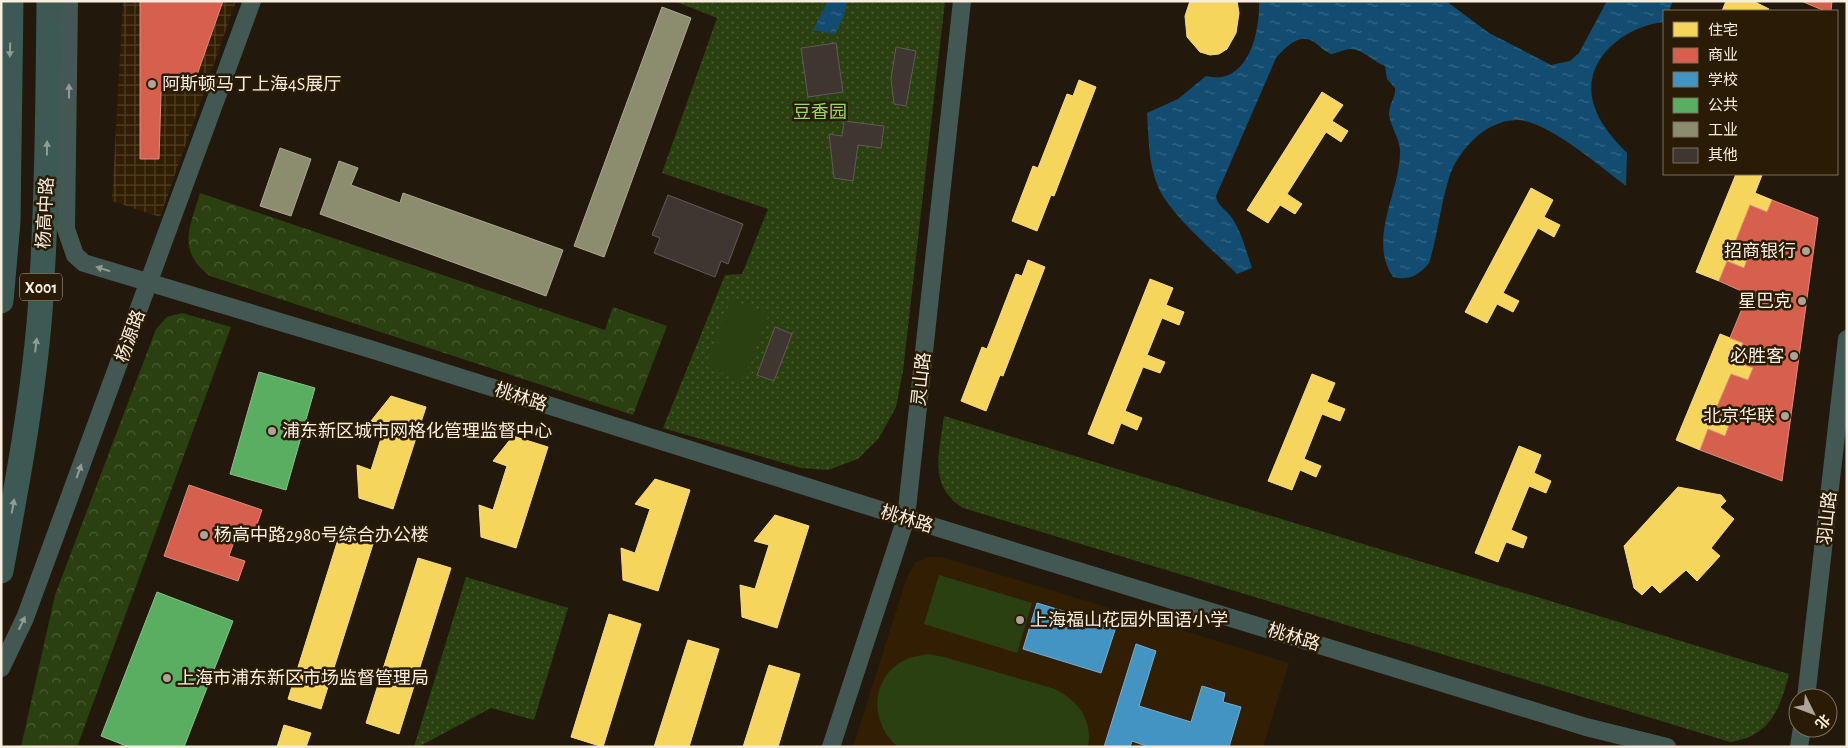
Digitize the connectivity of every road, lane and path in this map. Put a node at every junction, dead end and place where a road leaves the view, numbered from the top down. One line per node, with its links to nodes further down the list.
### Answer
1 (11, 1): 6 (highway, 杨高中路 / X001, one-way to 6)
2 (49, 1): 11 (highway, 杨高中路 / X001, one-way to 2)
3 (70, 1): 7 (street, X001, one-way to 3)
4 (252, 1): 7 (street, 杨源路)
5 (962, 1): 10 (street, 灵山路)
6 (3, 268): 8 (highway, 杨高中路 / X001)
7 (150, 284): 10 (street, 桃林路); 12 (street, 杨源路, one-way to 7)
8 (1, 302)
9 (1847, 338): 13 (street, 羽山路)
10 (906, 518): 14 (street, 灵山路); 15 (street, 桃林路)
11 (1, 571)
12 (1, 668)
13 (1807, 688)
14 (831, 747)
15 (1666, 747)

